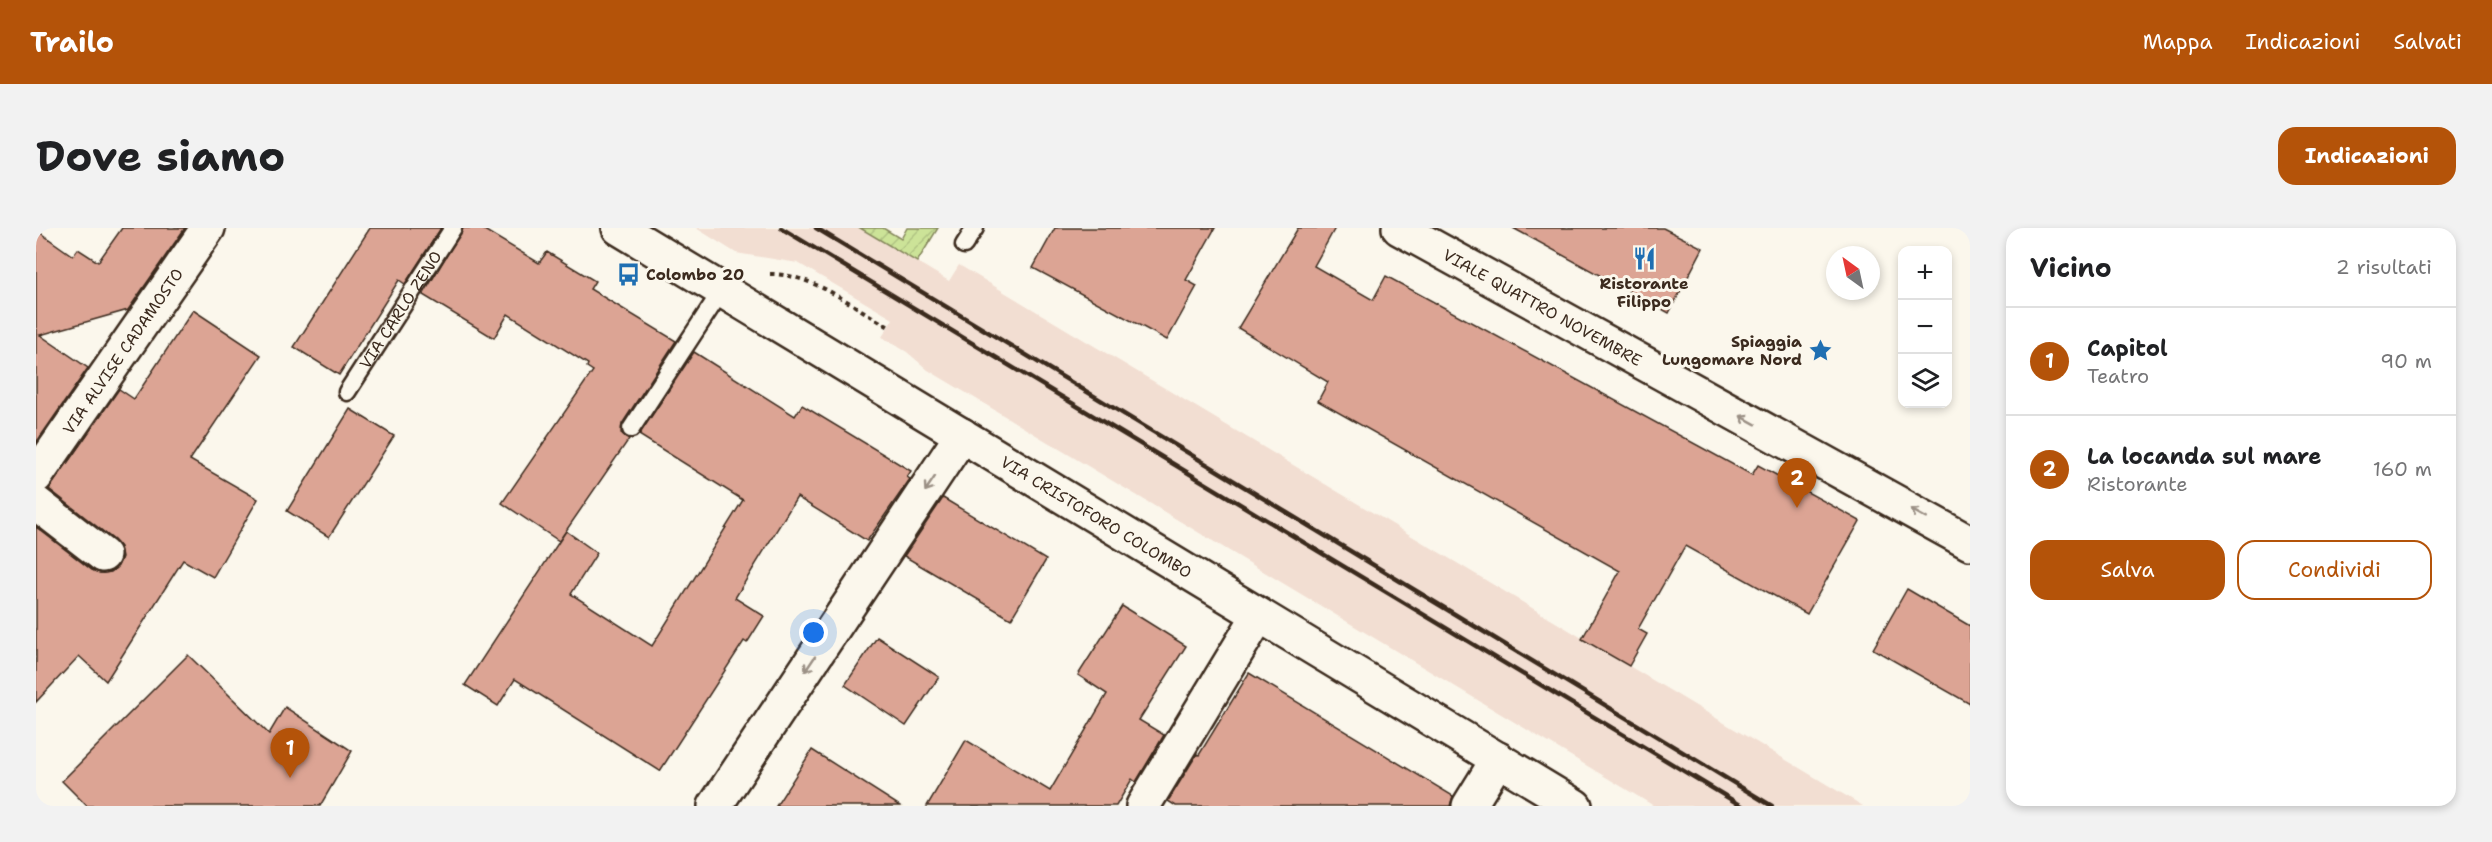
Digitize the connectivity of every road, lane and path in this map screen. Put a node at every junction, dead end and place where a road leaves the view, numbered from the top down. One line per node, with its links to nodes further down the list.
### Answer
1 (208, 228): 13 (street, VIA ALVISE CADAMOSTO)
2 (453, 228): 10 (lane, VIA CARLO ZENO)
3 (619, 228): 8 (street, VIA CRISTOFORO COLOMBO)
4 (975, 228): 6 (lane)
5 (1399, 228): 15 (street, VIALE QUATTRO NOVEMBRE, one-way to 5)
6 (964, 245)
7 (769, 274): 9 (path)
8 (722, 290): 11 (lane); 12 (street, VIA CRISTOFORO COLOMBO)
9 (889, 327)
10 (347, 392)
11 (631, 429)
12 (962, 435): 17 (street, VIA CRISTOFORO COLOMBO); 19 (street, one-way to 19)
13 (36, 476)
14 (36, 503): 16 (street)
15 (1970, 543)
16 (103, 555)
17 (1259, 615): 18 (street, VIA CRISTOFORO COLOMBO); 20 (street)
18 (1498, 759): 21 (street); 22 (street, VIA CRISTOFORO COLOMBO)
19 (716, 806)
20 (1143, 806)
21 (1469, 806)
22 (1575, 806)

